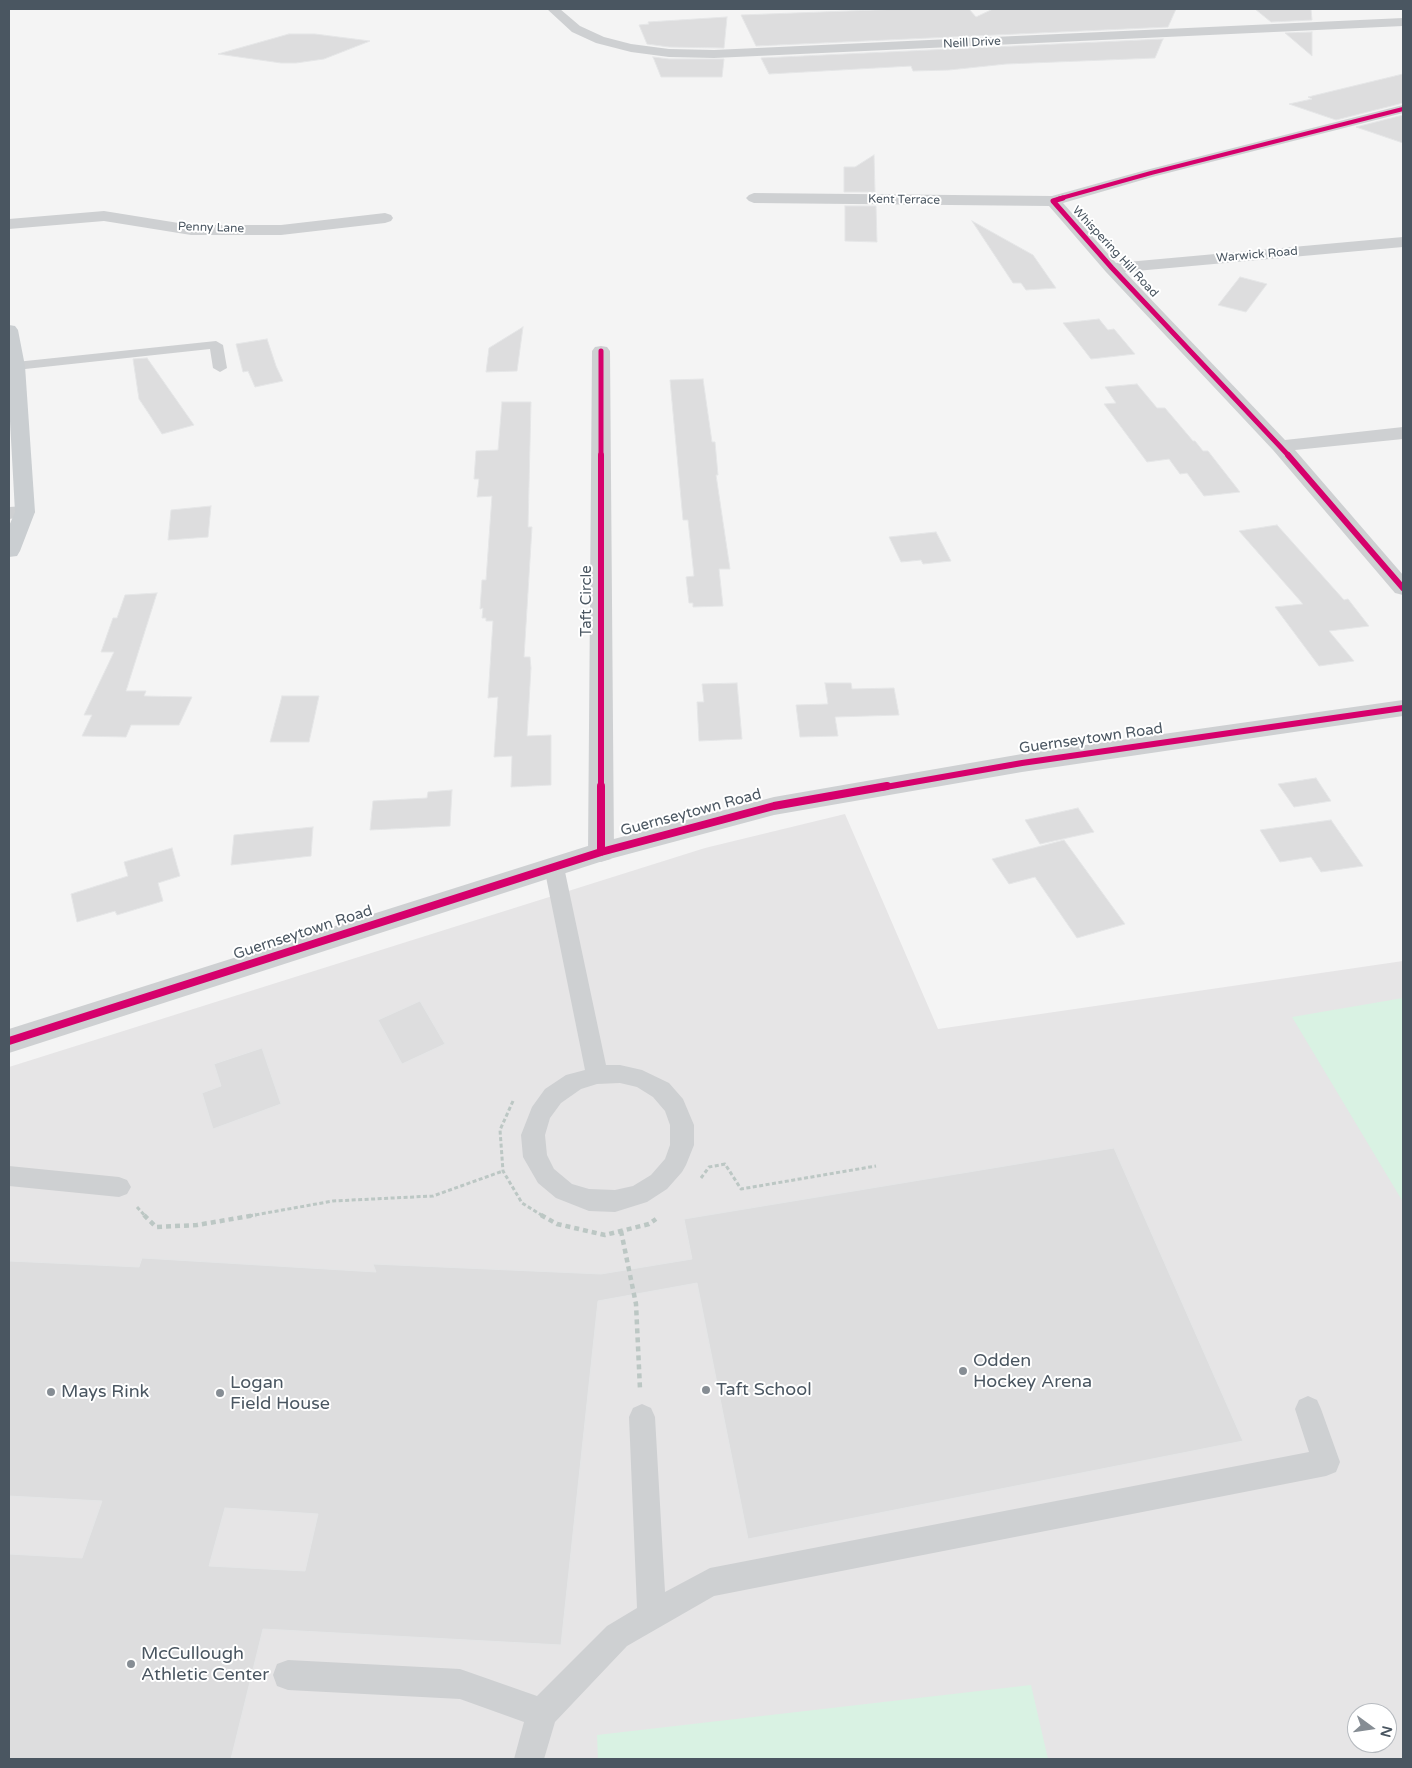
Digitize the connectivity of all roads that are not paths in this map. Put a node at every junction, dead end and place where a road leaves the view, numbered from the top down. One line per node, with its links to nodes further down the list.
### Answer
1 (553, 9): 2 (street, Neill Drive)
2 (1403, 22)
3 (1403, 109): 5 (street, Whispering Hill Road)
4 (754, 198): 5 (street, Kent Terrace)
5 (1053, 201): 9 (street, Whispering Hill Road)
6 (385, 218): 7 (street, Penny Lane)
7 (9, 224)
8 (1403, 242): 9 (street, Warwick Road)
9 (1112, 268): 15 (street, Whispering Hill Road)
10 (9, 330): 12 (main road)
11 (601, 351): 20 (street, Taft Circle)
12 (16, 366): 13 (lane); 16 (main road)
13 (220, 368)
14 (1403, 433): 15 (street)
15 (1280, 446): 18 (street, Whispering Hill Road)
16 (17, 512): 17 (main road)
17 (9, 551)
18 (1403, 588)
19 (1403, 708): 20 (street, Guernseytown Road)
20 (601, 852): 21 (street, Guernseytown Road)
21 (554, 867): 22 (street, Guernseytown Road); 23 (lane)
22 (9, 1041)
23 (597, 1075): 23 (lane)
24 (9, 1176): 25 (lane)
25 (119, 1187)
26 (1308, 1409): 28 (lane)
27 (642, 1417): 28 (lane)
28 (652, 1615): 30 (lane)
29 (288, 1675): 30 (lane)
30 (542, 1714): 31 (lane)
31 (528, 1759)

